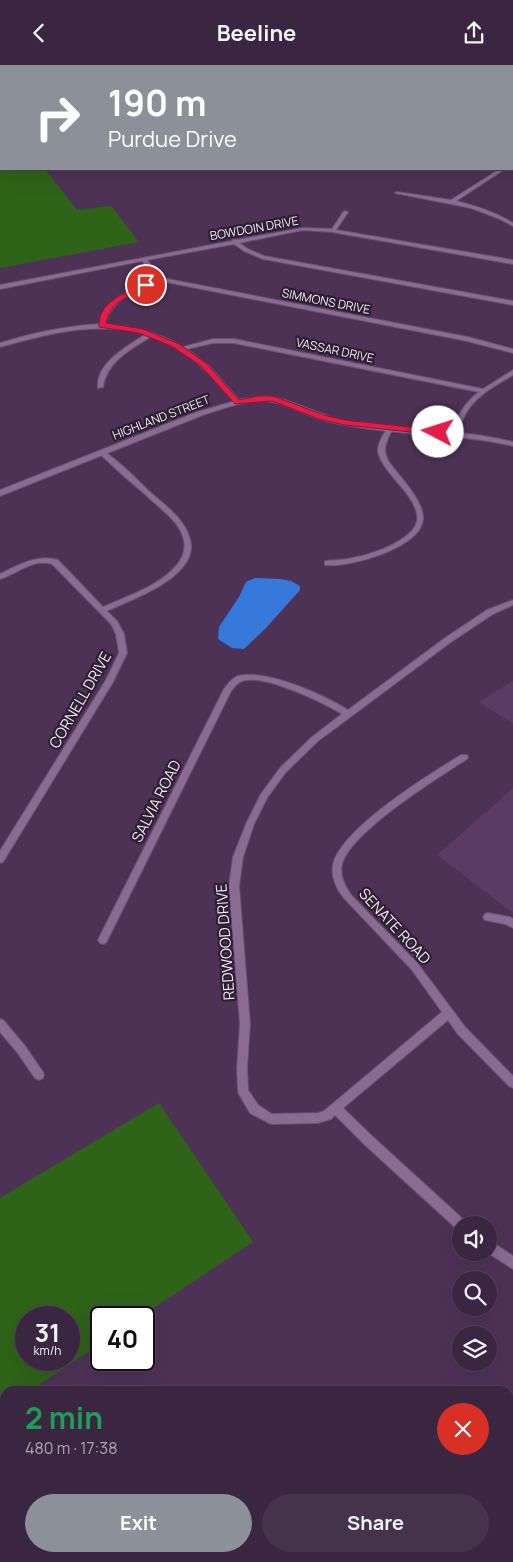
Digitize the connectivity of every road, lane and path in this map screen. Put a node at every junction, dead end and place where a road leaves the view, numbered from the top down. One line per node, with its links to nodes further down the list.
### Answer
1 (500, 170): 3 (street)
2 (397, 193): 3 (street)
3 (451, 202): 5 (street)
4 (346, 212): 6 (street)
5 (513, 225)
6 (333, 231): 7 (street, BOWDOIN DRIVE); 9 (street, BOWDOIN DRIVE)
7 (234, 241): 8 (street, BOWDOIN DRIVE); 12 (street)
8 (143, 259): 10 (street); 11 (street, BOWDOIN DRIVE)
9 (513, 262)
10 (160, 279): 13 (street); 17 (street, SIMMONS DRIVE)
11 (0, 287)
12 (513, 303)
13 (102, 325): 14 (street); 15 (street)
14 (151, 334): 16 (street); 19 (street)
15 (0, 345)
16 (181, 349): 20 (street, VASSAR DRIVE); 21 (street)
17 (513, 351)
18 (513, 372): 20 (street)
19 (100, 387)
20 (484, 391): 23 (street)
21 (238, 402): 22 (street, HIGHLAND STREET); 25 (street, HIGHLAND STREET)
22 (390, 428): 23 (street, HIGHLAND STREET); 27 (street)
23 (455, 434): 24 (street, HIGHLAND STREET)
24 (513, 445)
25 (102, 453): 26 (street, HIGHLAND STREET); 30 (street)
26 (0, 493)
27 (328, 563)
28 (0, 577): 30 (street, CORNELL DRIVE)
29 (513, 602): 31 (street, REDWOOD DRIVE)
30 (102, 610): 33 (street, CORNELL DRIVE)
31 (348, 714): 36 (street, SALVIA ROAD); 41 (street, REDWOOD DRIVE)
32 (464, 757): 37 (street, SENATE ROAD)
33 (0, 859)
34 (488, 917): 35 (street)
35 (513, 924)
36 (103, 940)
37 (447, 1014): 40 (street, SENATE ROAD); 41 (street, REDWOOD DRIVE)
38 (0, 1025): 39 (street)
39 (38, 1075)
40 (513, 1083)
41 (336, 1108): 42 (street)
42 (452, 1217)
43 (497, 1252): 44 (street)
44 (513, 1263)

